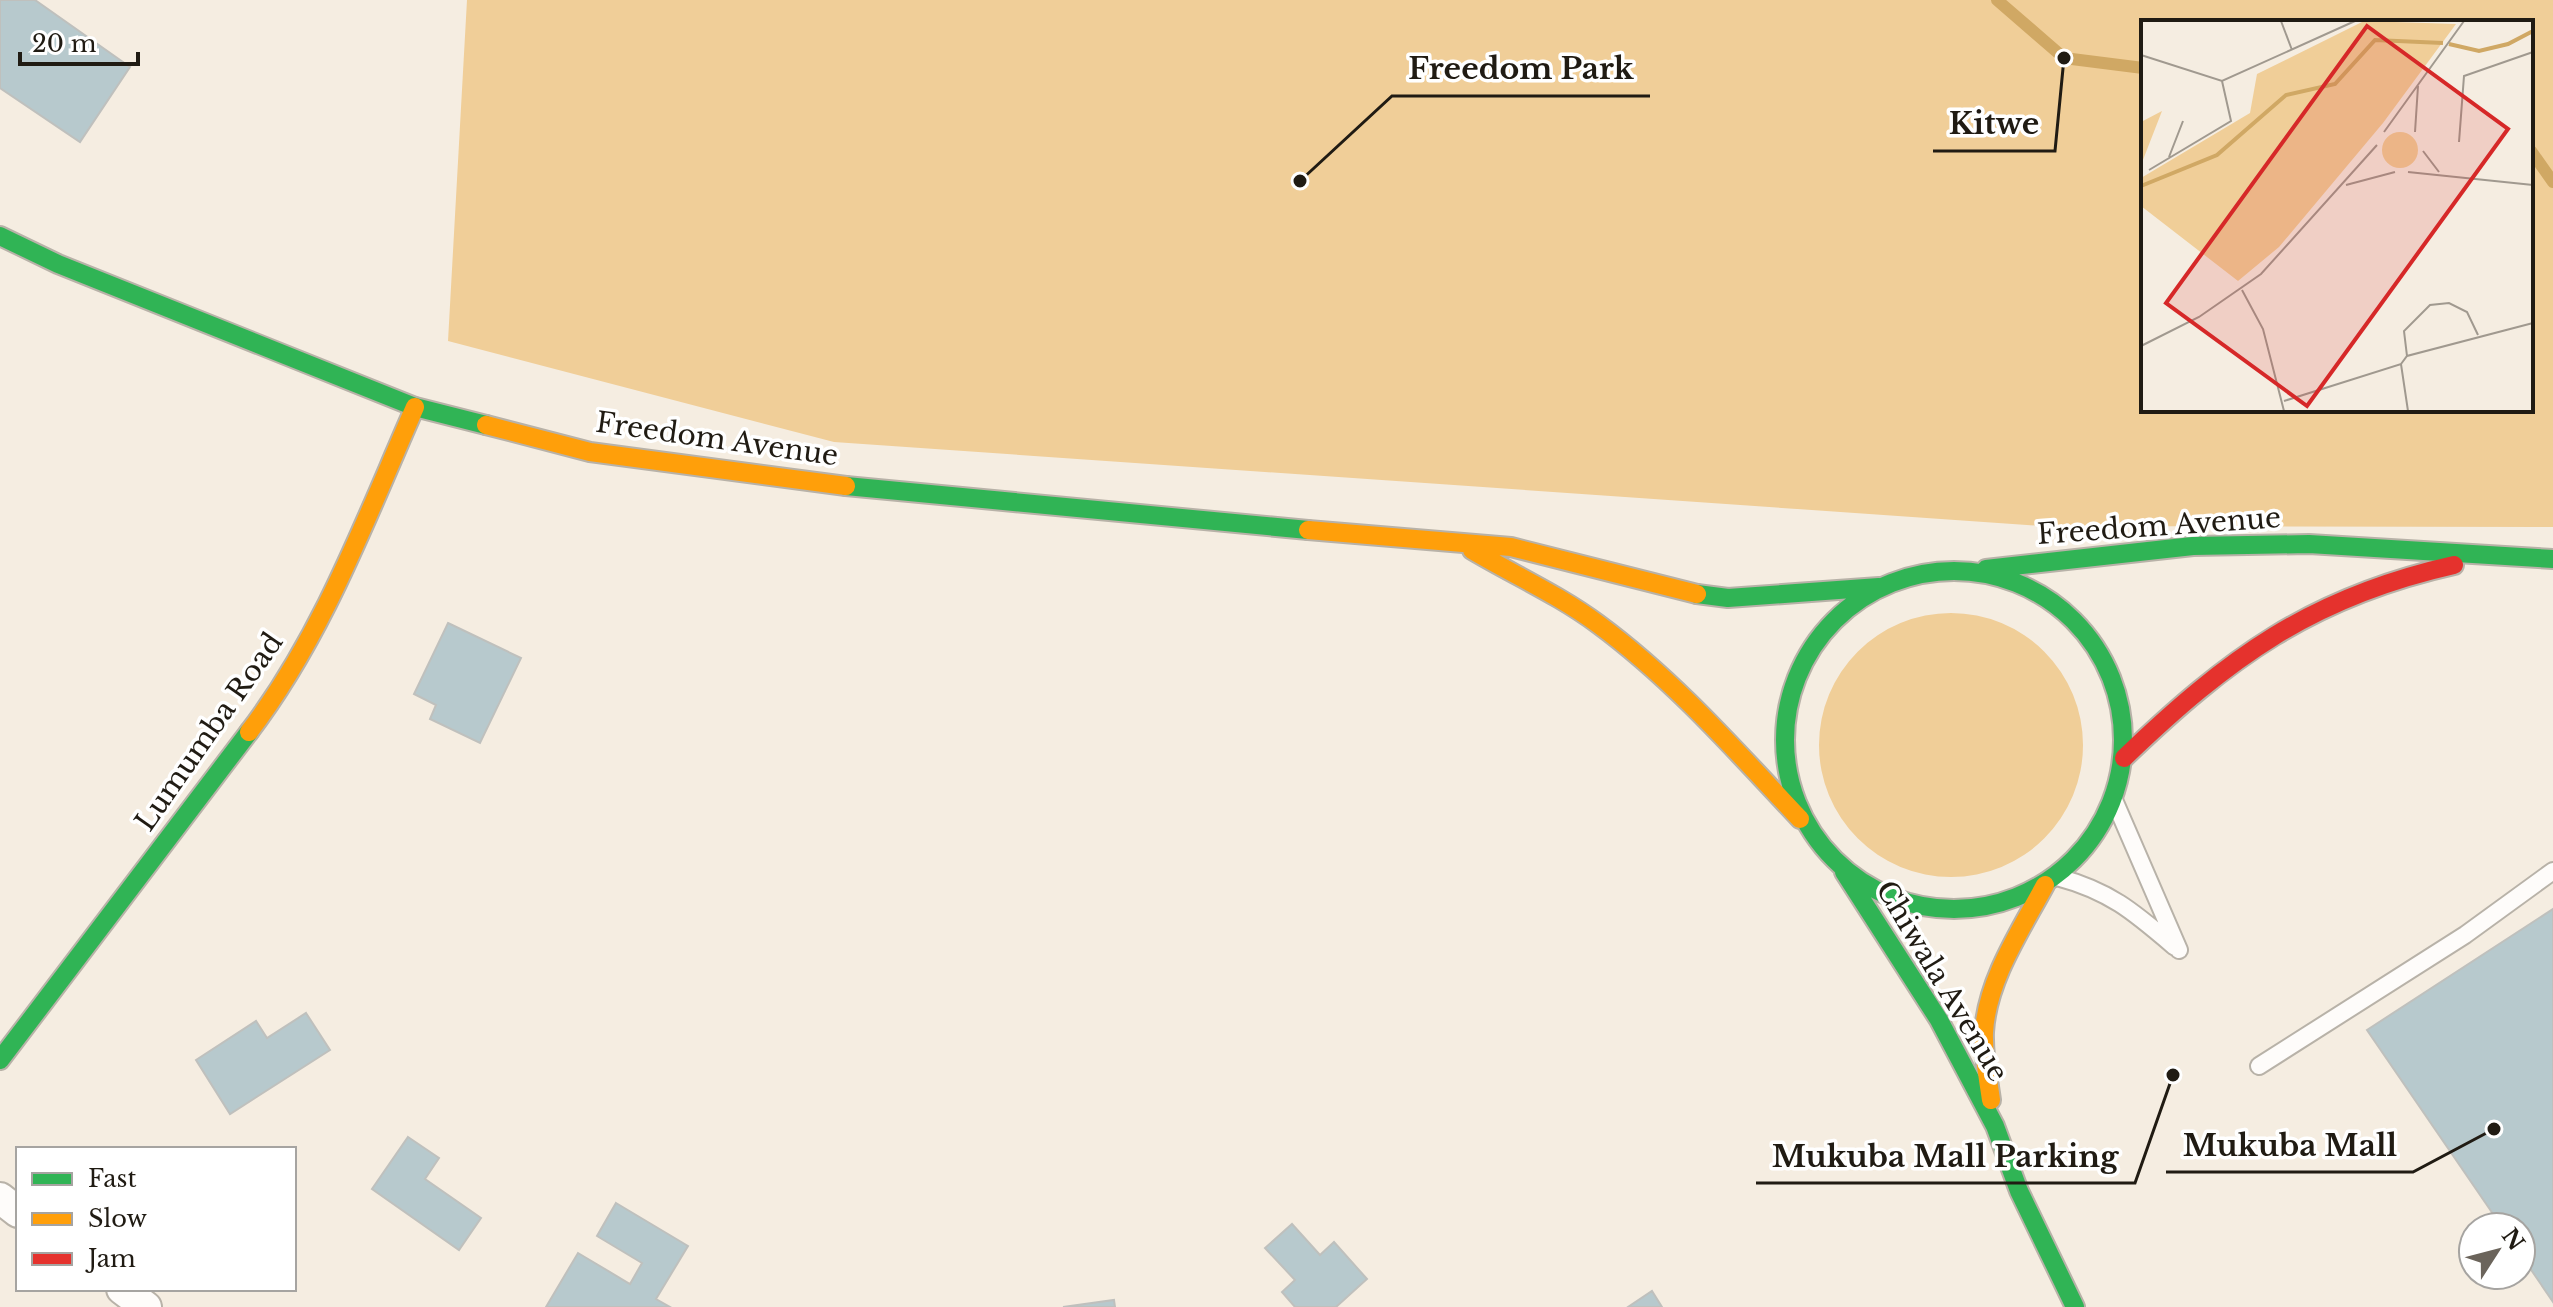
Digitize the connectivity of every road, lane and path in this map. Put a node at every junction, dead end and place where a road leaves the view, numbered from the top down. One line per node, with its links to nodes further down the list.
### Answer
1 (0, 236): 2 (main road, Freedom Avenue)
2 (415, 407): 3 (main road, Freedom Avenue); 14 (main road, Lumumba Road)
3 (1463, 545): 7 (main road, Freedom Avenue); 10 (main road, Freedom Avenue)
4 (2495, 554): 5 (main road, Freedom Avenue); 6 (main road, Freedom Avenue); 8 (main road, Freedom Avenue)
5 (2553, 559)
6 (1971, 570): 7 (main road); 8 (main road)
7 (1879, 587): 10 (main road)
8 (2124, 758): 9 (main road)
9 (2114, 800): 13 (main road); 13 (lane)
10 (1810, 829): 11 (main road)
11 (1840, 865): 13 (main road); 16 (main road, Chiwala Avenue)
12 (2553, 871): 15 (lane)
13 (2051, 881): 16 (main road, Chiwala Avenue)
14 (0, 1060)
15 (2259, 1066)
16 (1995, 1126): 21 (main road, Chiwala Avenue)
17 (0, 1198): 18 (street)
18 (16, 1210)
19 (125, 1291): 20 (street)
20 (146, 1307)
21 (2075, 1307)

